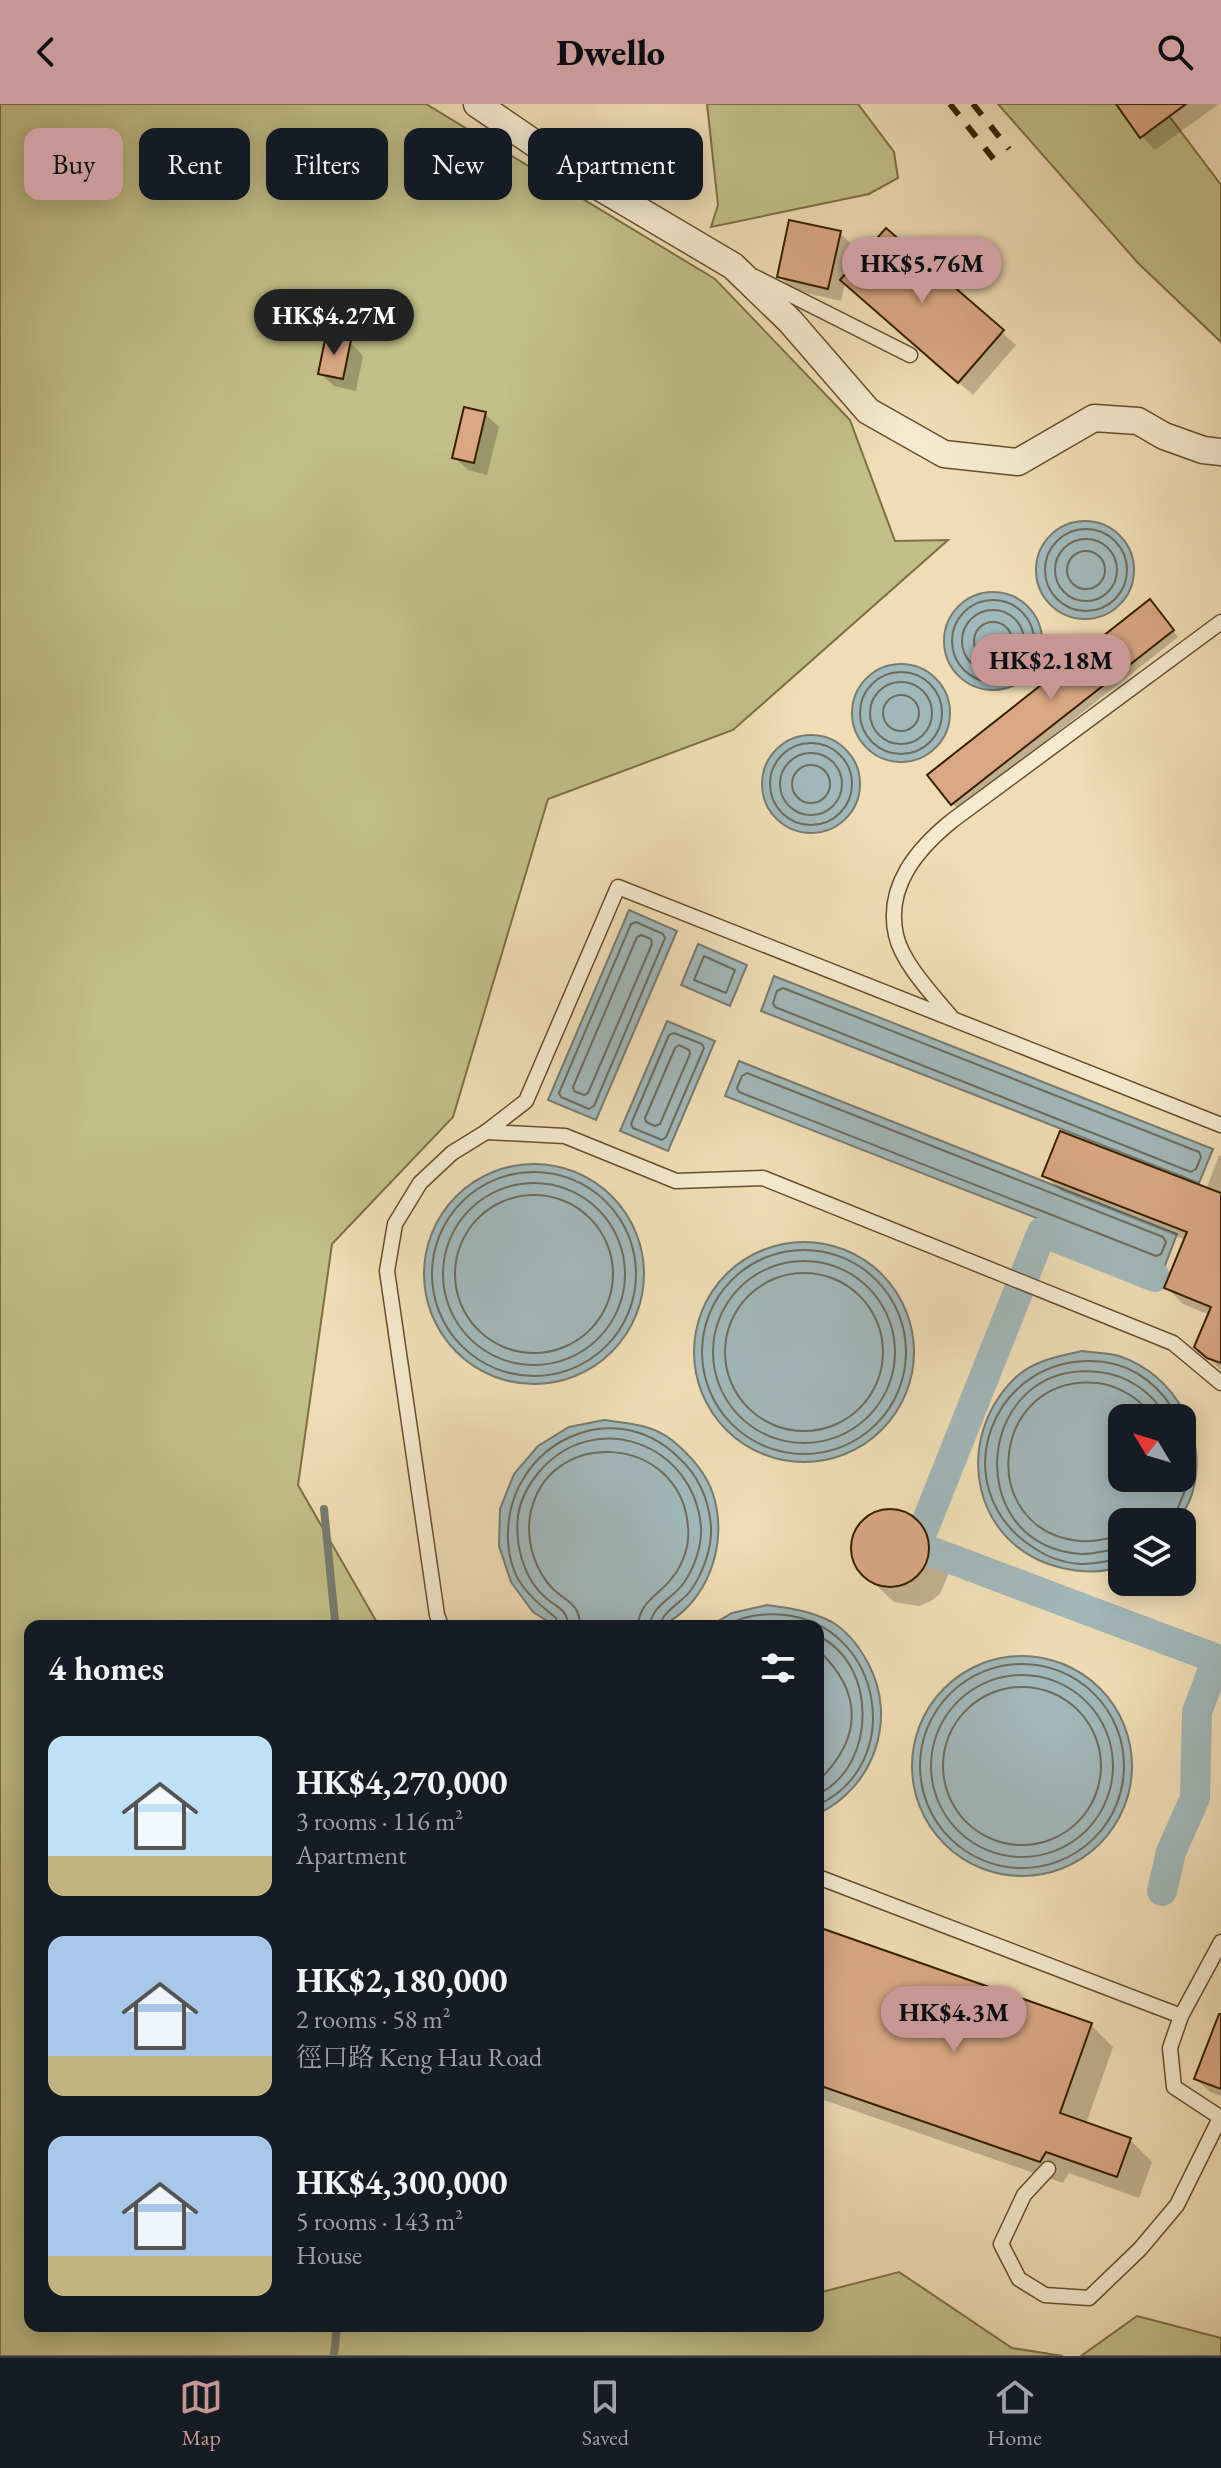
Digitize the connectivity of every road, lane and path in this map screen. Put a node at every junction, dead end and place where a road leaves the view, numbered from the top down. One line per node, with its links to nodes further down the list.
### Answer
1 (477, 104): 2 (street)
2 (726, 262): 3 (lane); 4 (street)
3 (910, 355)
4 (1221, 452)
5 (1221, 622): 6 (lane)
6 (951, 1018): 7 (lane); 8 (lane)
7 (1221, 1125)
8 (486, 1132): 9 (lane); 10 (lane)
9 (1221, 1383)
10 (439, 1620)
11 (824, 1879): 13 (lane)
12 (1221, 1942): 13 (lane)
13 (1181, 2016): 14 (lane)
14 (1221, 2118): 15 (lane)
15 (1048, 2169)

